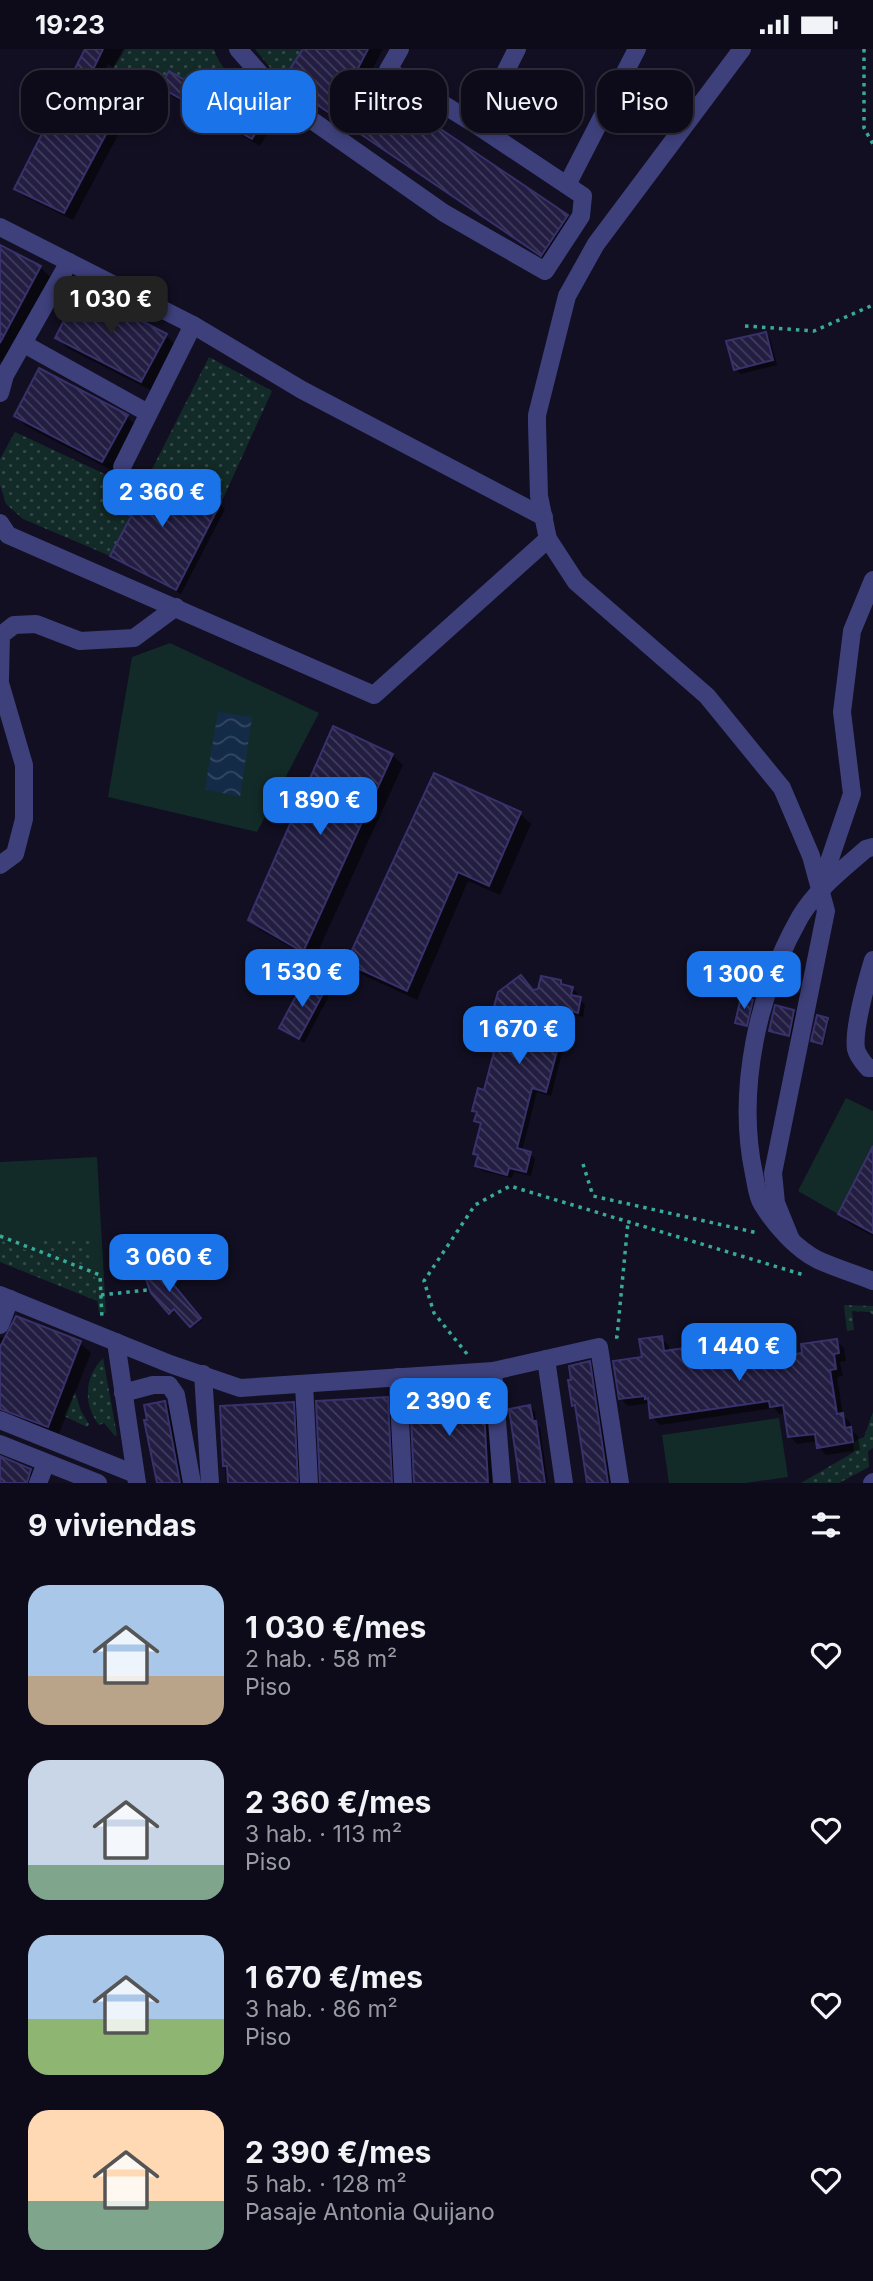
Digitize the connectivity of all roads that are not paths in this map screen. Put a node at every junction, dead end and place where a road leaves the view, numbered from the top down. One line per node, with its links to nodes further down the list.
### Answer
1 (238, 49): 9 (street)
2 (400, 49): 7 (street)
3 (517, 49): 6 (street)
4 (637, 49): 9 (street)
5 (742, 49): 18 (street)
6 (506, 70)
7 (461, 116)
8 (489, 133): 9 (street)
9 (567, 185)
10 (0, 227): 11 (street)
11 (69, 262): 12 (street); 13 (street)
12 (193, 325): 16 (street); 18 (street)
13 (24, 344): 14 (street); 16 (street)
14 (3, 374): 15 (street)
15 (0, 393)
16 (148, 413): 17 (street)
17 (122, 467)
18 (544, 517): 20 (street)
19 (3, 532): 22 (street)
20 (548, 538): 22 (street); 26 (street)
21 (873, 580): 26 (street)
22 (176, 607): 23 (street)
23 (0, 681): 25 (street)
24 (873, 847): 26 (street)
25 (0, 865)
26 (819, 890): 29 (street); 29 (street)
27 (873, 960): 28 (street)
28 (873, 1068)
29 (791, 1240): 30 (street)
30 (873, 1280)
31 (5, 1297): 32 (street); 33 (street)
32 (0, 1325)
33 (116, 1342): 36 (street); 39 (street)
34 (546, 1359): 35 (street); 51 (street); 52 (street)
35 (487, 1372): 37 (street); 50 (street)
36 (203, 1374): 38 (street); 47 (street)
37 (398, 1377): 38 (street); 49 (street)
38 (304, 1384): 48 (street)
39 (123, 1393): 43 (street); 46 (street)
40 (0, 1420): 43 (street)
41 (0, 1444): 42 (street)
42 (46, 1462): 44 (street); 45 (street)
43 (136, 1478)
44 (38, 1483)
45 (98, 1483)
46 (192, 1483)
47 (210, 1483)
48 (309, 1483)
49 (403, 1483)
50 (502, 1483)
51 (564, 1483)
52 (620, 1483)

